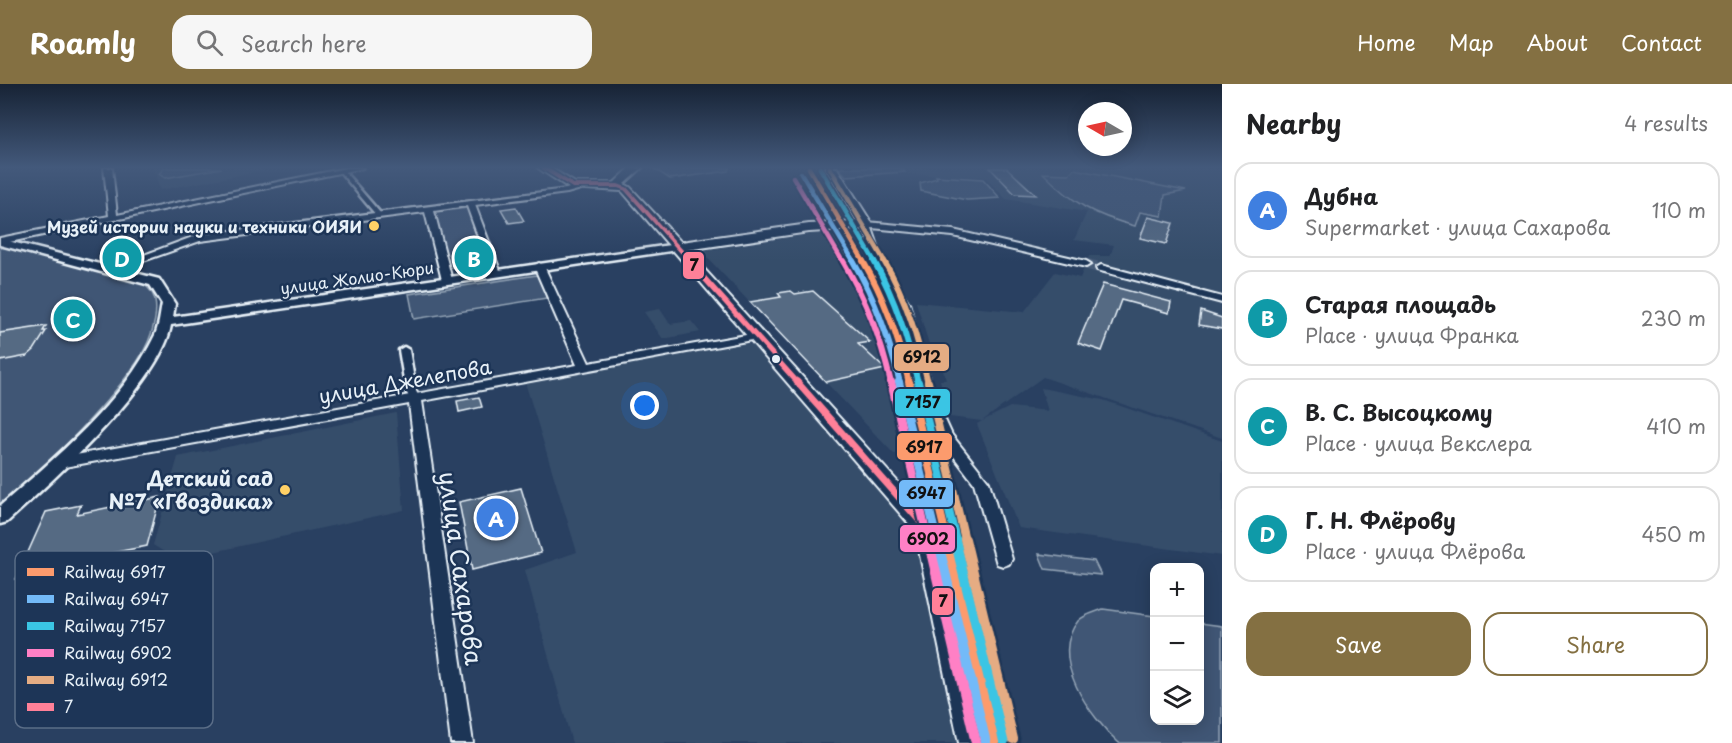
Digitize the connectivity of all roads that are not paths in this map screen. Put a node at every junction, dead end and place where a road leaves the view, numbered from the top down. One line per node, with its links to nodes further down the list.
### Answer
1 (111, 199): 10 (street)
2 (202, 199): 10 (street)
3 (365, 199): 9 (street)
4 (504, 199): 7 (street)
5 (635, 199): 13 (main road)
6 (850, 199): 11 (main road)
7 (470, 203): 8 (street); 18 (street)
8 (429, 209): 9 (street); 19 (street)
9 (379, 215): 17 (street)
10 (113, 217): 12 (street)
11 (867, 225): 13 (main road, улица Жолио-Кюри); 14 (street, улица Жолио-Кюри); 28 (street)
12 (0, 241): 17 (street)
13 (677, 247): 15 (street, улица Жолио-Кюри); 22 (main road)
14 (1086, 264)
15 (539, 266): 18 (street, улица Жолио-Кюри); 24 (street)
16 (1101, 268): 20 (street)
17 (111, 269): 21 (street)
18 (496, 273): 19 (street, улица Жолио-Кюри)
19 (447, 280): 21 (street, улица Жолио-Кюри)
20 (1222, 300)
21 (166, 322): 26 (street)
22 (757, 336): 24 (street, улица Джелепова); 30 (main road)
23 (404, 350): 25 (street)
24 (585, 368): 25 (street, улица Джелепова)
25 (415, 399): 26 (street, улица Джелепова); 29 (street, улица Сахарова)
26 (59, 463): 27 (street)
27 (0, 517)
28 (1003, 560)
29 (462, 743)
30 (975, 743)

